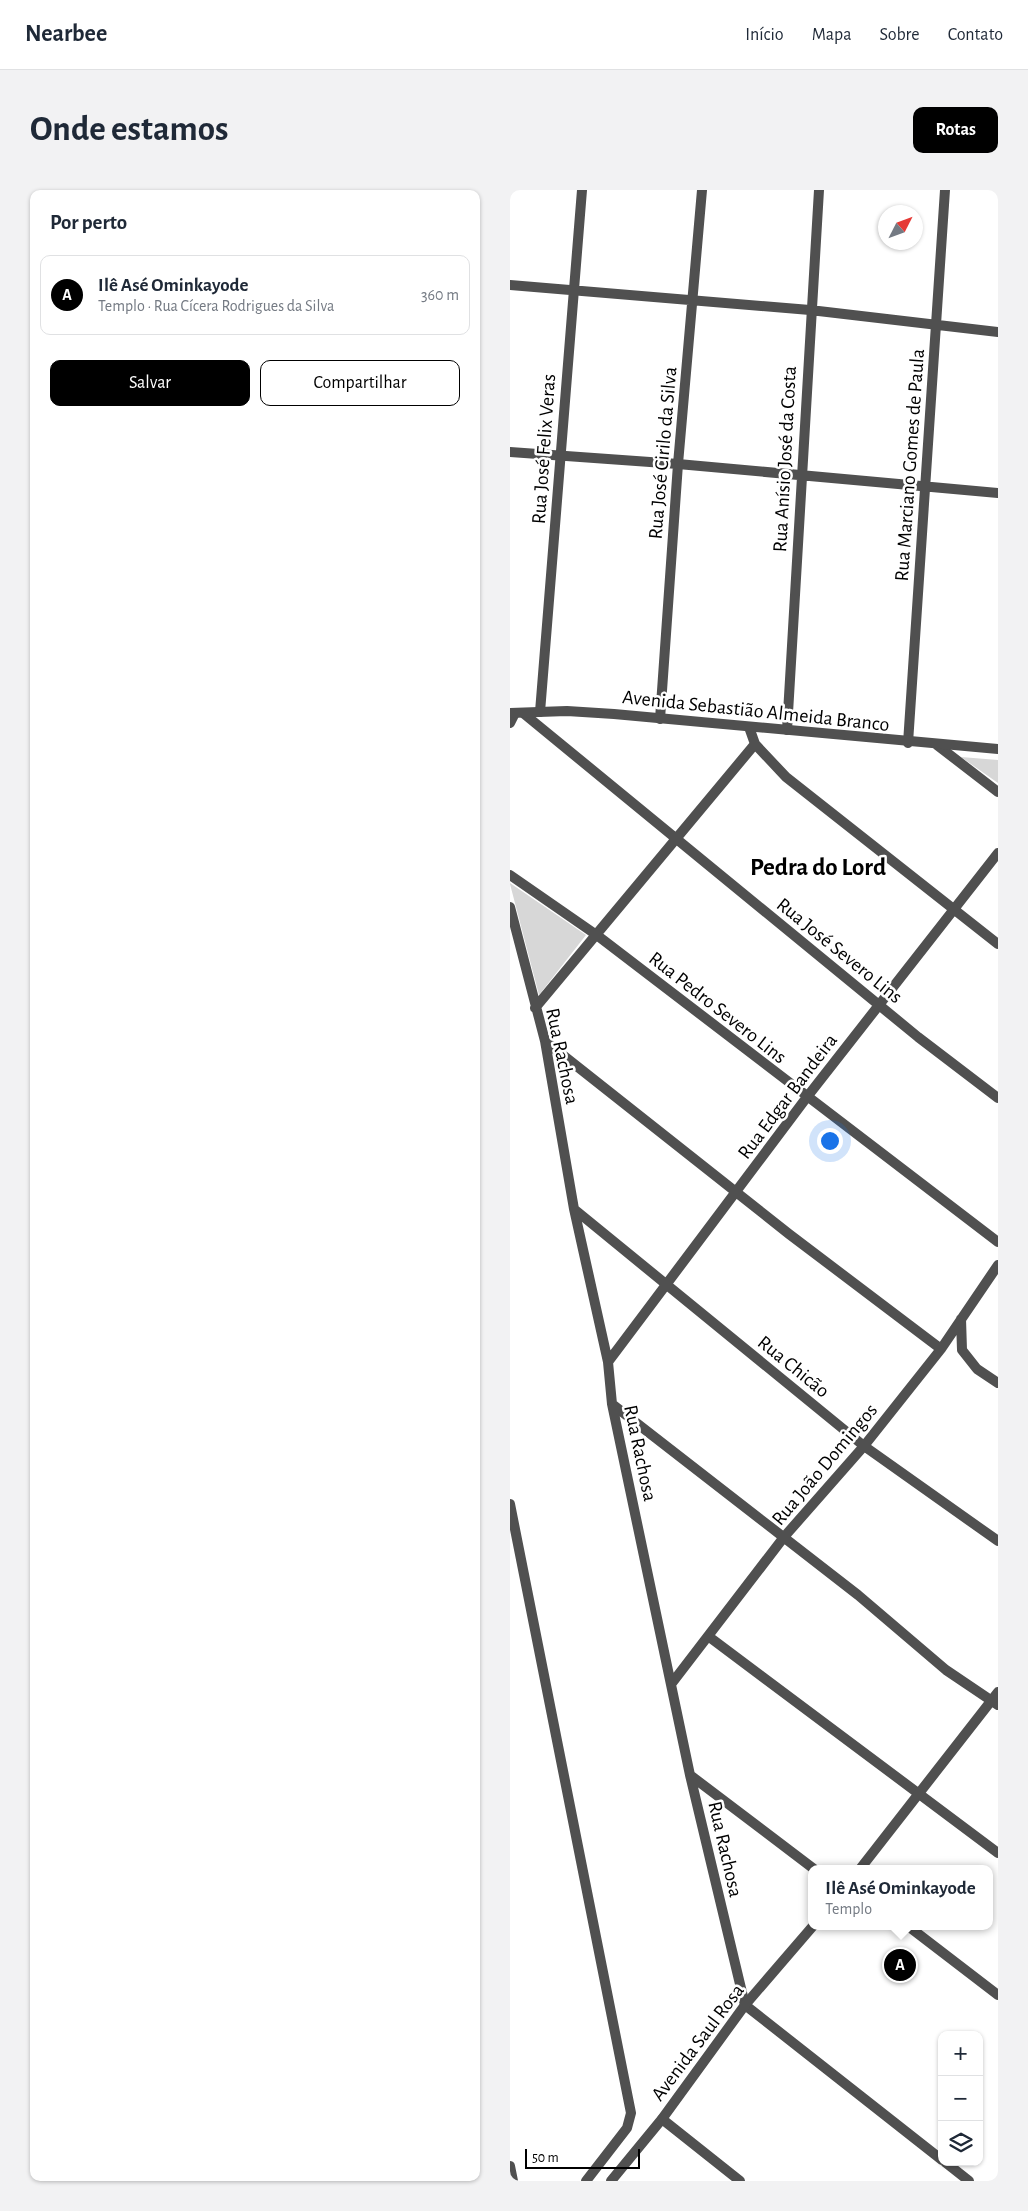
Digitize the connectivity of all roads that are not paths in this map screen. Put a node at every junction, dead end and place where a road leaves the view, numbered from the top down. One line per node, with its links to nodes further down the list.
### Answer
1 (582, 190): 6 (street, Rua José Felix Veras)
2 (702, 190): 7 (street, Rua José Cirilo da Silva)
3 (819, 190): 8 (street, Rua Anísio José da Costa)
4 (945, 190): 9 (street, Rua Marciano Gomes de Paula)
5 (510, 285): 6 (street)
6 (572, 290): 7 (street); 12 (street, Rua José Felix Veras)
7 (692, 300): 8 (street); 13 (street, Rua José Cirilo da Silva)
8 (810, 310): 9 (street); 14 (street, Rua Anísio José da Costa)
9 (938, 324): 10 (street); 15 (street, Rua Marciano Gomes de Paula)
10 (998, 332)
11 (510, 452): 12 (street)
12 (560, 456): 13 (street); 17 (street, Rua José Felix Veras)
13 (678, 464): 14 (street); 19 (street, Rua José Cirilo da Silva)
14 (801, 477): 15 (street); 22 (street, Rua Anísio José da Costa)
15 (924, 488): 16 (street); 23 (street, Rua Marciano Gomes de Paula)
16 (998, 493)
17 (540, 712): 18 (street, Avenida Sebastião Almeida Branco); 19 (street, Avenida Sebastião Almeida Branco)
18 (516, 713): 20 (street); 28 (street, Rua José Severo Lins)
19 (660, 719): 21 (street, Avenida Sebastião Almeida Branco)
20 (510, 723)
21 (749, 727): 22 (street, Avenida Sebastião Almeida Branco); 24 (street)
22 (787, 730): 23 (street, Avenida Sebastião Almeida Branco)
23 (908, 743): 25 (street, Avenida Sebastião Almeida Branco)
24 (755, 744): 28 (street); 32 (street)
25 (937, 745): 26 (street, Avenida Sebastião Almeida Branco); 27 (street)
26 (998, 749)
27 (998, 792)
28 (677, 840): 33 (street); 35 (street, Rua José Severo Lins)
29 (998, 853): 32 (street, Rua Edgar Bandeira)
30 (510, 875): 33 (street, Rua Pedro Severo Lins)
31 (510, 907): 36 (street, Rua Rachosa)
32 (955, 910): 34 (street); 35 (street, Rua Edgar Bandeira)
33 (598, 936): 36 (street); 38 (street, Rua Pedro Severo Lins)
34 (998, 944)
35 (880, 1005): 38 (street, Rua Edgar Bandeira); 39 (street, Rua José Severo Lins)
36 (535, 1008): 37 (street, Rua Rachosa)
37 (545, 1042): 40 (street); 41 (street, Rua Rachosa)
38 (807, 1097): 40 (street, Rua Edgar Bandeira); 42 (street, Rua Pedro Severo Lins)
39 (998, 1098)
40 (736, 1192): 44 (street, Rua Edgar Bandeira); 46 (street)
41 (574, 1209): 44 (street, Rua Chicão); 47 (street, Rua Rachosa)
42 (998, 1242)
43 (998, 1265): 45 (street, Rua João Domingos)
44 (666, 1283): 47 (street, Rua Edgar Bandeira); 50 (street, Rua Chicão)
45 (961, 1318): 46 (street, Rua João Domingos); 48 (street)
46 (941, 1349): 50 (street, Rua João Domingos)
47 (608, 1362): 49 (street, Rua Rachosa)
48 (998, 1384)
49 (612, 1404): 52 (street); 55 (street, Rua Rachosa)
50 (864, 1446): 52 (street, Rua João Domingos); 53 (street, Rua Chicão)
51 (510, 1504): 71 (street)
52 (784, 1537): 54 (street, Rua João Domingos); 56 (street)
53 (998, 1541)
54 (708, 1636): 55 (street, Rua João Domingos); 58 (street)
55 (672, 1682): 57 (street, Rua Rachosa)
56 (996, 1699): 58 (street)
57 (690, 1774): 60 (street); 65 (street, Rua Rachosa)
58 (918, 1791): 59 (street); 61 (street)
59 (998, 1853)
60 (809, 1865)
61 (863, 1865)
62 (810, 1930): 65 (street, Avenida Saul Rosa)
63 (913, 1930): 64 (street)
64 (998, 1995)
65 (745, 2005): 66 (street, Avenida Saul Rosa); 67 (street)
66 (662, 2119): 72 (street, Avenida Saul Rosa); 73 (street)
67 (938, 2157)
68 (510, 2166): 70 (street)
69 (950, 2166): 74 (street)
70 (513, 2181)
71 (586, 2181)
72 (611, 2181)
73 (740, 2181)
74 (969, 2181)

